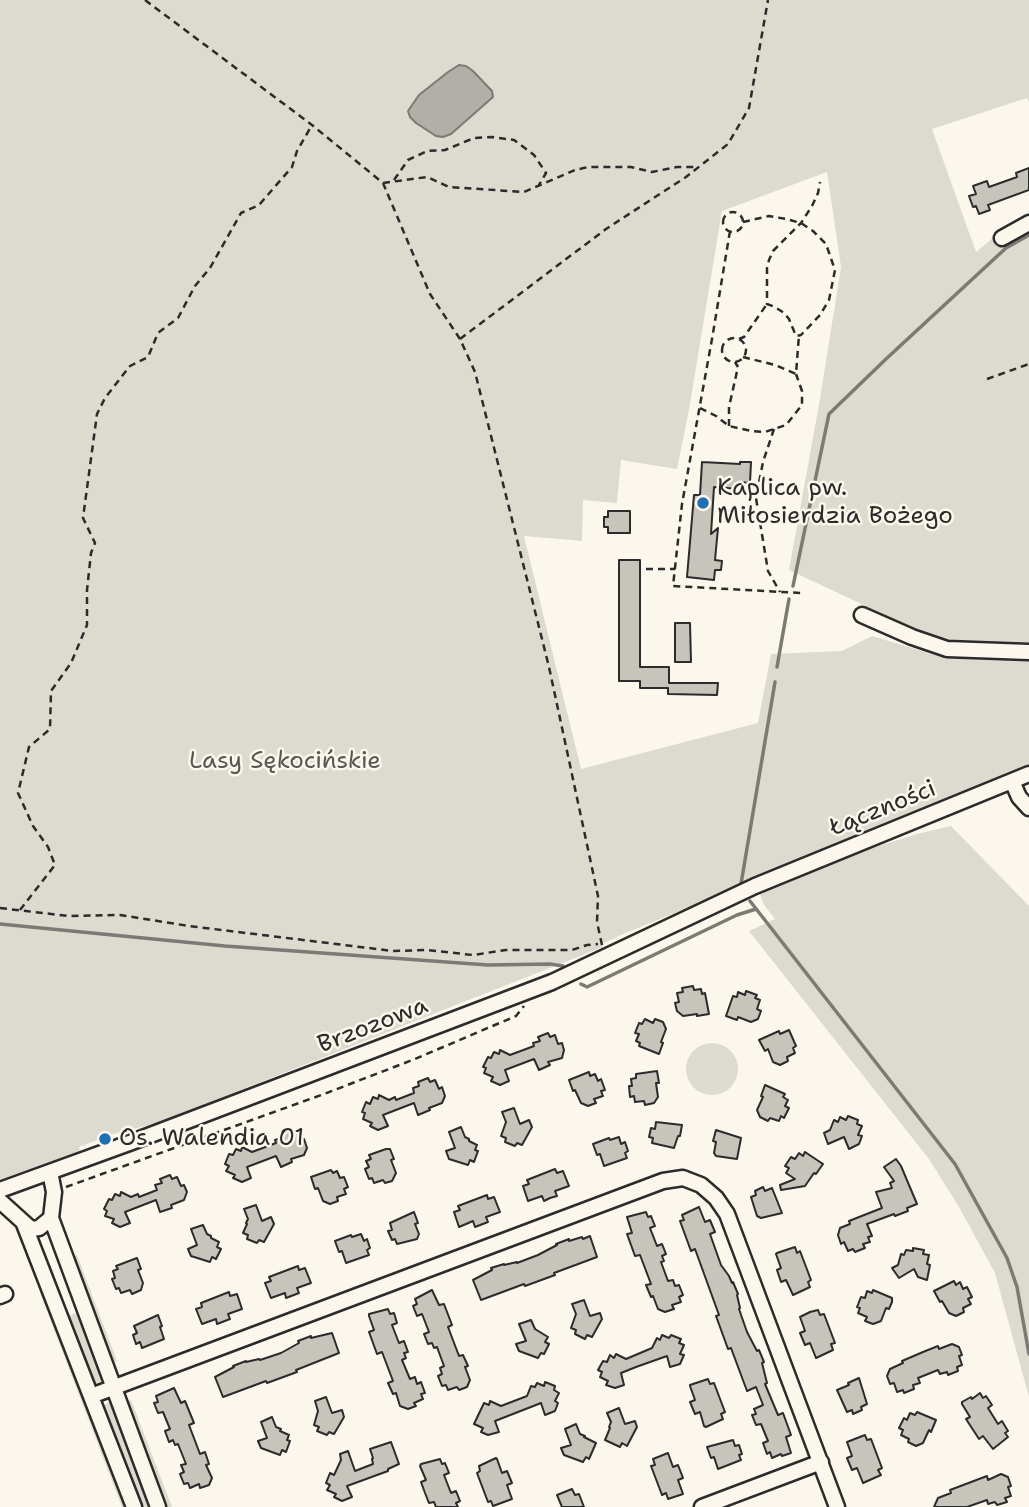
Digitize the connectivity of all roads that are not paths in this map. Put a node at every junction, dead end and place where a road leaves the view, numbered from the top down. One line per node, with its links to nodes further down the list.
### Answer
1 (1029, 223): 2 (street)
2 (1002, 237)
3 (862, 615): 4 (street)
4 (1029, 652)
5 (1029, 774): 6 (street, Łączności)
6 (1012, 781): 7 (street); 8 (street, Łączności)
7 (1029, 808)
8 (755, 886): 9 (street, Brzozowa)
9 (50, 1172): 10 (street, Brzozowa); 12 (street)
10 (0, 1189)
11 (0, 1201): 13 (street)
12 (51, 1218): 13 (street); 14 (street)
13 (24, 1224): 15 (street)
14 (59, 1240): 15 (street); 16 (street)
15 (32, 1244): 17 (street)
16 (113, 1388): 17 (street); 18 (street); 20 (street)
17 (91, 1396): 19 (street)
18 (821, 1462): 21 (street); 22 (street)
19 (134, 1507)
20 (158, 1507)
21 (702, 1507)
22 (837, 1507)

